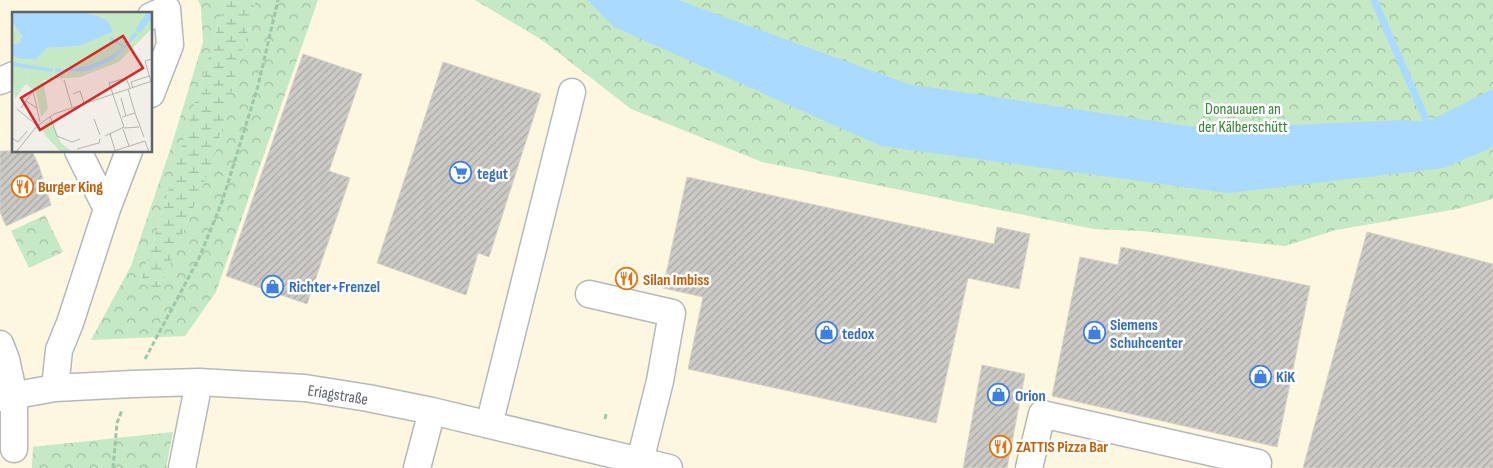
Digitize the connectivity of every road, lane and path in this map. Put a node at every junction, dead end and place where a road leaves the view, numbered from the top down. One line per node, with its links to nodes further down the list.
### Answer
1 (278, 0): 13 (path)
2 (160, 8): 5 (street)
3 (12, 76): 4 (street)
4 (0, 81)
5 (152, 91)
6 (572, 92): 17 (street)
7 (78, 152): 9 (street)
8 (129, 152): 9 (street)
9 (107, 209): 14 (street)
10 (590, 294): 20 (street)
11 (0, 344): 15 (street)
12 (199, 382): 13 (street, Eriagstraße); 16 (street, Eriagstraße); 22 (street)
13 (132, 384): 14 (street, Eriagstraße); 21 (path)
14 (55, 388): 15 (street, Eriagstraße)
15 (7, 397): 18 (street)
16 (432, 412): 17 (street, Eriagstraße); 23 (street)
17 (489, 425): 19 (street, Eriagstraße)
18 (14, 449)
19 (587, 458): 20 (street, Eriagstraße)
20 (640, 461): 24 (street, Eriagstraße)
21 (113, 468)
22 (182, 468)
23 (417, 468)
24 (669, 468)
25 (1029, 468): 26 (street)
26 (1257, 468)

